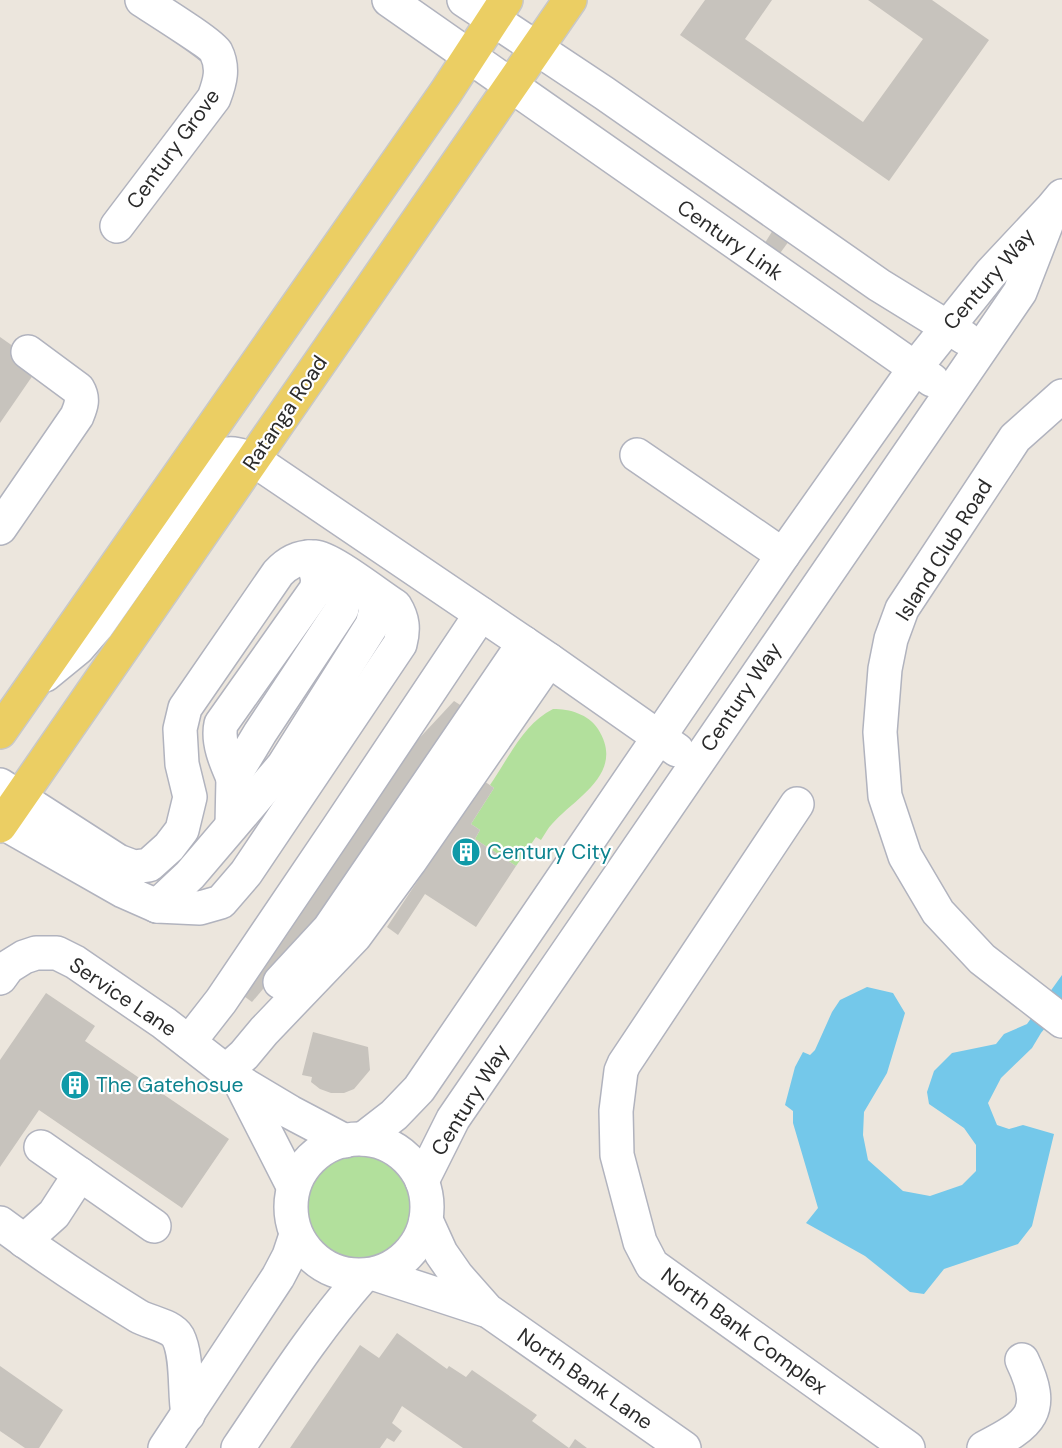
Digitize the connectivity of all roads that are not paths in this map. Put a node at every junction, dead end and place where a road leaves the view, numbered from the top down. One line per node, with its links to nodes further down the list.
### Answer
1 (142, 0): 10 (street, Century Grove)
2 (389, 0): 7 (street, Century Link)
3 (464, 0): 5 (street)
4 (570, 0): 6 (main road, Ratanga Road)
5 (500, 10): 6 (street); 7 (main road)
6 (537, 47): 8 (main road, Ratanga Road); 11 (street)
7 (469, 55): 8 (street, Century Link); 26 (main road)
8 (509, 86): 14 (street, Century Link); 18 (main road, Ratanga Road)
9 (1057, 202): 11 (street, Century Way); 12 (street, Century Way)
10 (117, 226)
11 (947, 326): 12 (street); 14 (street, Century Way)
12 (981, 349): 15 (street, Century Way)
13 (28, 352): 19 (street)
14 (915, 368): 15 (street, Century Link); 20 (street, Century Way)
15 (951, 393): 29 (street, Century Way)
16 (1062, 396): 36 (street, Island Club Road)
17 (637, 455): 20 (street)
18 (254, 460): 24 (street); 26 (street); 32 (main road, Ratanga Road)
19 (0, 528)
20 (783, 555): 28 (street, Century Way)
21 (309, 557): 22 (street); 30 (street); 32 (street)
22 (339, 569): 23 (street); 30 (street)
23 (369, 589): 33 (street); 34 (street)
24 (481, 614): 25 (street); 37 (street)
25 (537, 652): 28 (street); 38 (street)
26 (32, 686): 27 (main road)
27 (0, 732)
28 (659, 737): 29 (street); 39 (street, Century Way)
29 (695, 763): 42 (street, Century Way)
30 (232, 778): 33 (street)
31 (797, 804): 56 (street, North Bank Complex)
32 (4, 810): 34 (street)
33 (232, 825): 34 (street)
34 (157, 906)
35 (0, 978): 37 (street, Service Lane)
36 (1062, 1021)
37 (189, 1042): 38 (street, Service Lane)
38 (237, 1069): 39 (street, Service Lane); 43 (street, Service Lane)
39 (354, 1140): 42 (street); 43 (street)
40 (41, 1147): 41 (street)
41 (80, 1174): 45 (street); 46 (street)
42 (422, 1181): 44 (street)
43 (293, 1186): 47 (street)
44 (426, 1220): 48 (street); 49 (street, North Bank Lane)
45 (154, 1226)
46 (12, 1232): 51 (street)
47 (296, 1235): 48 (street); 51 (street)
48 (369, 1275): 49 (street, North Bank Lane); 54 (street)
49 (486, 1311): 55 (street, North Bank Lane)
50 (1022, 1360): 52 (street)
51 (188, 1415): 53 (street)
52 (1003, 1444)
53 (165, 1448)
54 (238, 1448)
55 (684, 1448)
56 (908, 1448)

